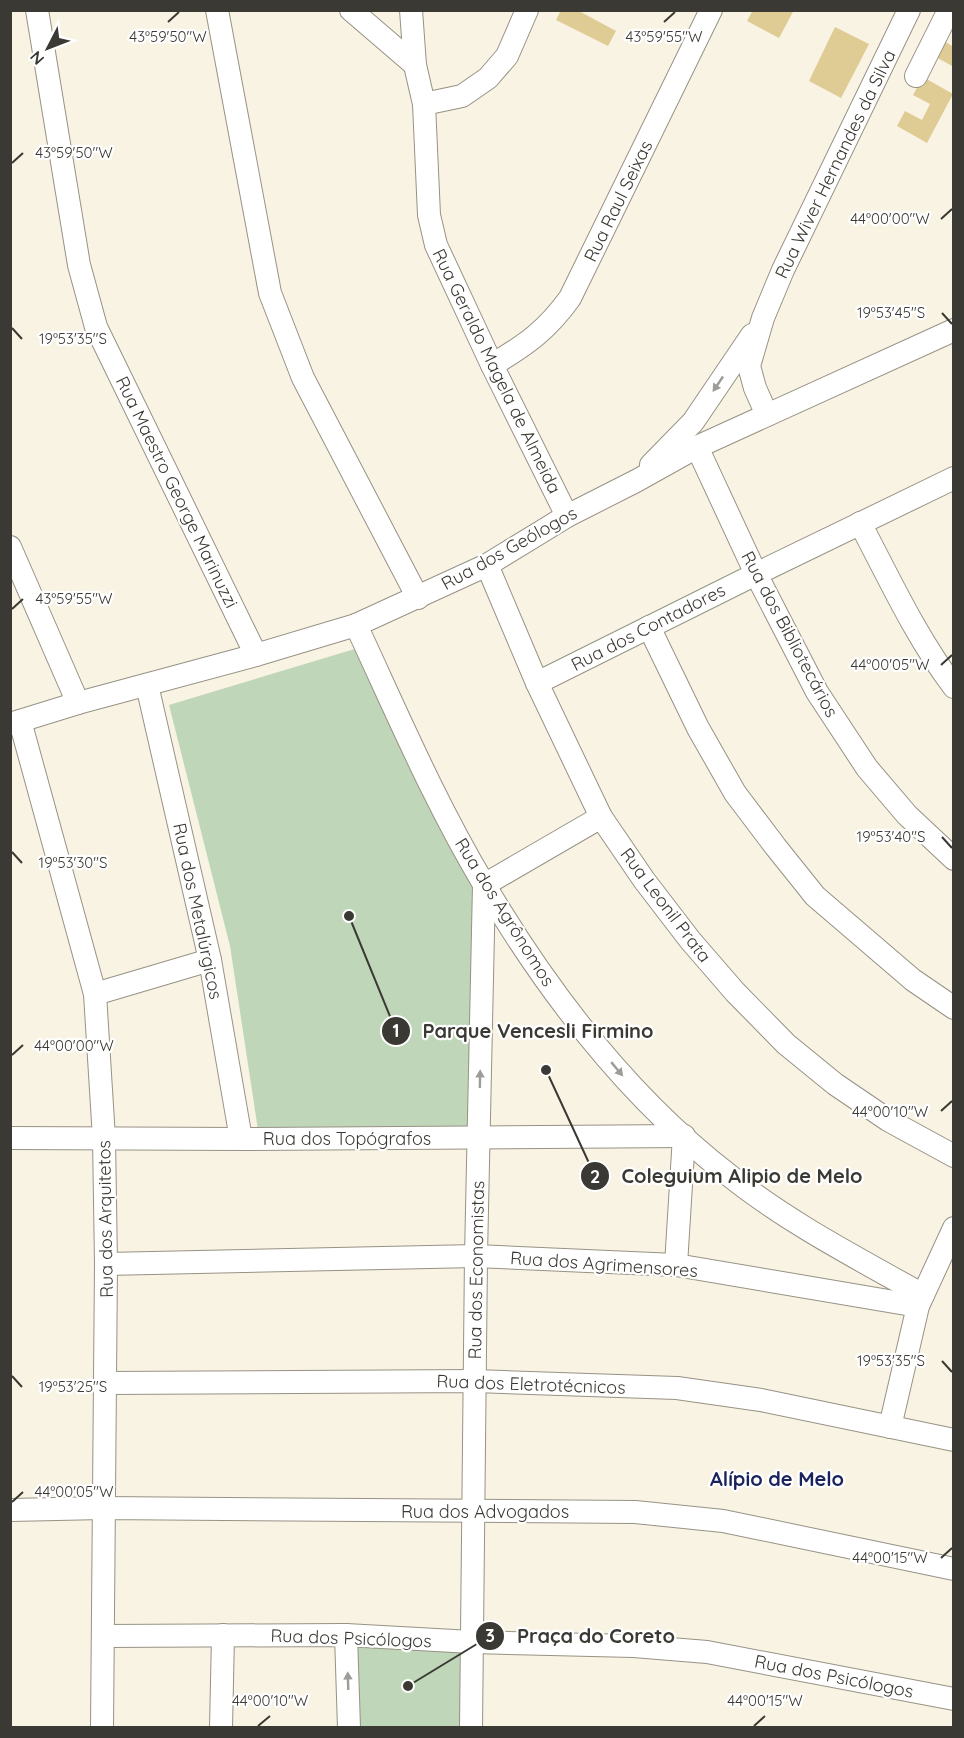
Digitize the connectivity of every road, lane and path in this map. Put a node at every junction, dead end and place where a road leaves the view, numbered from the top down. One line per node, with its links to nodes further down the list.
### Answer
1 (37, 10): 27 (street, Rua Maestro George Marinuzzi)
2 (217, 10): 24 (street)
3 (351, 10): 9 (street)
4 (411, 10): 9 (street, Rua Geraldo Magela de Almeida)
5 (527, 10): 11 (street)
6 (711, 10): 14 (street, Rua Raul Seixas)
7 (909, 10): 12 (street, Rua Wiver Hernandes da Silva)
8 (949, 10): 10 (street)
9 (415, 65): 11 (street, Rua Geraldo Magela de Almeida)
10 (916, 76)
11 (424, 104): 14 (street, Rua Geraldo Magela de Almeida)
12 (763, 318): 15 (street, Rua Wiver Hernandes da Silva); 18 (street, Rua Wiver Hernandes da Silva, one-way to 18)
13 (954, 330): 15 (street, Rua dos Geólogos)
14 (492, 365): 19 (street, Rua Geraldo Magela de Almeida)
15 (767, 415): 16 (street, Rua dos Geólogos)
16 (697, 447): 18 (street, Rua dos Geólogos); 23 (street, Rua dos Bibliotecários)
17 (954, 478): 20 (street, Rua dos Contadores)
18 (636, 481): 19 (street, Rua dos Geólogos)
19 (567, 516): 22 (street, Rua dos Geólogos)
20 (860, 523): 23 (street, Rua dos Contadores); 30 (street)
21 (10, 547): 31 (street)
22 (487, 565): 24 (street, Rua dos Geólogos); 28 (street, Rua Leonil Prata)
23 (756, 574): 26 (street, Rua dos Contadores); 34 (street, Rua dos Bibliotecários)
24 (418, 598): 25 (street, Rua dos Geólogos)
25 (356, 625): 27 (street, Rua dos Geólogos); 35 (street, Rua dos Agrônomos)
26 (649, 627): 28 (street, Rua dos Contadores); 38 (street)
27 (256, 655): 29 (street, Rua dos Geólogos)
28 (537, 683): 33 (street, Rua Leonil Prata)
29 (147, 685): 31 (street, Rua dos Geólogos); 36 (street, Rua dos Metalúrgicos)
30 (954, 687)
31 (78, 703): 32 (street, Rua dos Geólogos)
32 (15, 722): 37 (street, Rua dos Arquitetos)
33 (602, 817): 35 (street); 44 (street, Rua Leonil Prata)
34 (954, 859)
35 (484, 885): 39 (street, Rua dos Agrônomos, one-way to 39); 40 (street, Rua dos Economistas, one-way to 35)
36 (210, 960): 37 (street); 43 (street, Rua dos Metalúrgicos)
37 (95, 994): 42 (street, Rua dos Arquitetos)
38 (954, 1008)
39 (684, 1136): 40 (street, Rua dos Topógrafos); 48 (street); 49 (street, Rua dos Agrônomos)
40 (478, 1137): 43 (street, Rua dos Topógrafos); 46 (street, Rua dos Economistas)
41 (10, 1138): 42 (street, Rua dos Topógrafos)
42 (104, 1138): 43 (street, Rua dos Topógrafos); 47 (street, Rua dos Arquitetos)
43 (241, 1139)
44 (954, 1156)
45 (954, 1228): 49 (street)
46 (476, 1256): 47 (street, Rua dos Agrimensores); 48 (street, Rua dos Agrimensores); 50 (street, Rua dos Economistas)
47 (106, 1264): 51 (street, Rua dos Arquitetos)
48 (676, 1265): 49 (street, Rua dos Agrimensores)
49 (920, 1300): 52 (street)
50 (475, 1381): 51 (street, Rua dos Eletrotécnicos); 52 (street, Rua dos Eletrotécnicos); 56 (street, Rua dos Economistas)
51 (105, 1383): 54 (street, Rua dos Arquitetos)
52 (890, 1427): 53 (street, Rua dos Eletrotécnicos)
53 (954, 1440)
54 (103, 1508): 55 (street, Rua dos Advogados); 56 (street, Rua dos Advogados); 60 (street, Rua dos Arquitetos)
55 (10, 1510)
56 (474, 1511): 57 (street, Rua dos Advogados); 61 (street, Rua dos Economistas)
57 (954, 1569)
58 (223, 1635): 59 (street, Rua dos Psicólogos); 60 (street, Rua dos Psicólogos); 64 (street)
59 (346, 1635): 61 (street, Rua dos Psicólogos); 65 (street, one-way to 59)
60 (103, 1636): 63 (street, Rua dos Arquitetos)
61 (472, 1642): 62 (street, Rua dos Psicólogos); 66 (street, Rua dos Economistas)
62 (954, 1699)
63 (102, 1728)
64 (221, 1728)
65 (349, 1728)
66 (471, 1728)

